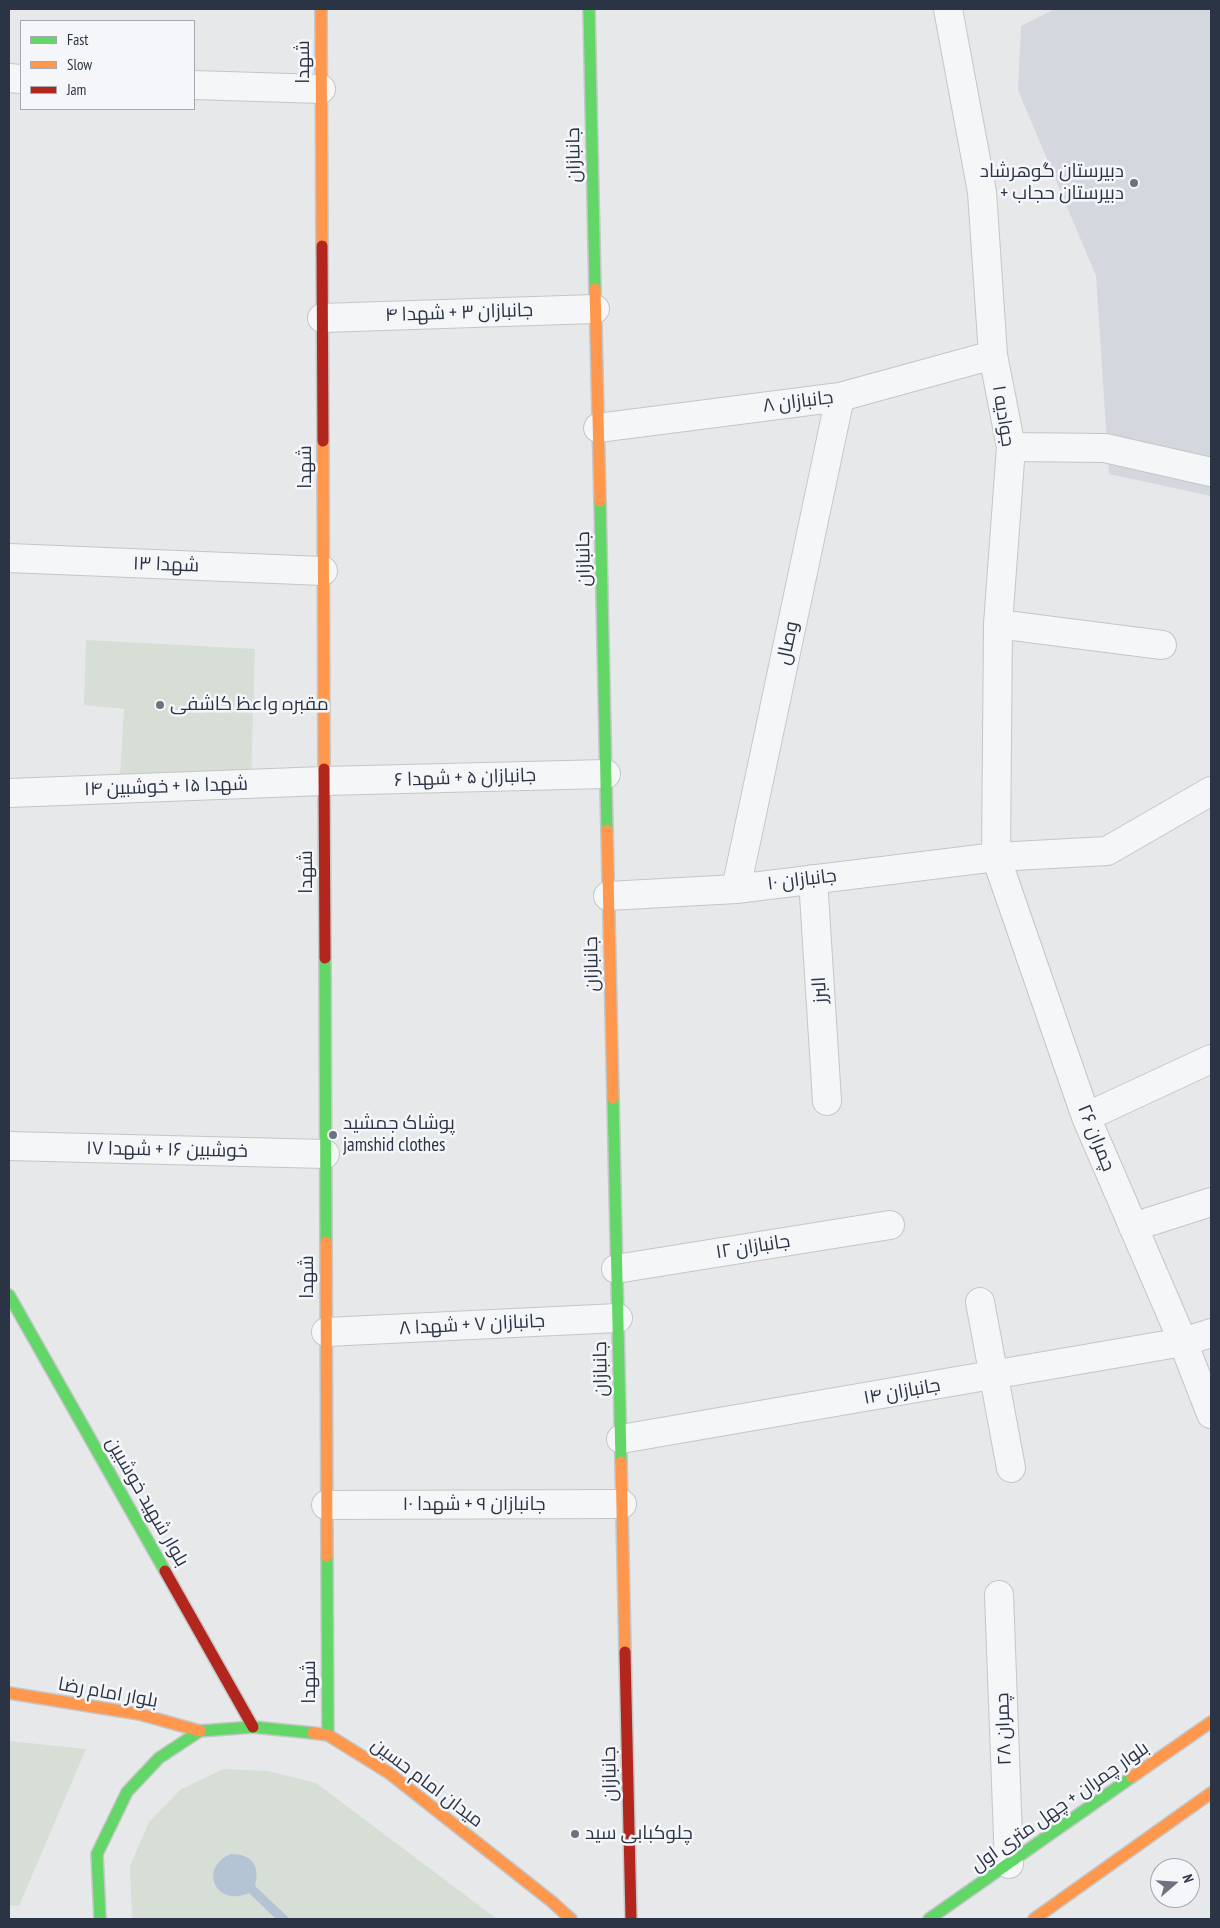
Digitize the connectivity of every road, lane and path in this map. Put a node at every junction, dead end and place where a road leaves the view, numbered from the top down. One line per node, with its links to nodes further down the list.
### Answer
1 (321, 9): 5 (main road, شهدا)
2 (589, 9): 6 (main road, جانبازان)
3 (948, 9): 8 (street, جوادیه ۱)
4 (195, 85): 5 (street)
5 (322, 89): 7 (main road, شهدا)
6 (596, 308): 7 (street, جانبازان ۳ + شهدا ۴); 10 (main road, جانبازان)
7 (322, 318): 14 (main road, شهدا)
8 (993, 355): 9 (street, جانبازان ۸); 11 (street, جوادیه ۱)
9 (840, 397): 10 (street, جانبازان ۸); 23 (street, وصال)
10 (598, 428): 17 (main road, جانبازان)
11 (1011, 447): 12 (street); 15 (street, جوادیه ۱)
12 (1211, 472)
13 (9, 558): 14 (street, شهدا ۱۳)
14 (324, 571): 18 (main road, شهدا)
15 (998, 624): 16 (street); 21 (street, جوادیه ۱)
16 (1162, 645)
17 (606, 774): 18 (street, جانبازان ۵ + شهدا ۶); 24 (main road, جانبازان)
18 (324, 782): 20 (street, شهدا ۱۵ + خوشبین ۱۴); 29 (main road, شهدا)
19 (1211, 791): 21 (street, جانبازان ۱۰)
20 (9, 793)
21 (996, 857): 22 (street, جانبازان ۱۰); 27 (street, چمران ۲۶)
22 (813, 879): 23 (street, جانبازان ۱۰); 26 (street, البرز)
23 (736, 889): 24 (street, جانبازان ۱۰)
24 (608, 896): 33 (main road, جانبازان)
25 (1211, 1059): 27 (street)
26 (827, 1101)
27 (1086, 1117): 32 (street, چمران ۲۶)
28 (9, 1146): 29 (street, خوشبین ۱۶ + شهدا ۱۷)
29 (326, 1154): 37 (main road, شهدا)
30 (1211, 1202): 32 (street)
31 (890, 1225): 33 (street, جانبازان ۱۲)
32 (1133, 1227): 39 (street, چمران ۲۶)
33 (616, 1269): 36 (main road, جانبازان)
34 (9, 1295): 49 (main road, بلوار شهید خوشبین)
35 (980, 1302): 40 (street)
36 (618, 1318): 37 (street, جانبازان ۷ + شهدا ۸); 42 (main road, جانبازان)
37 (326, 1332): 45 (main road, شهدا)
38 (1211, 1333): 39 (street, جانبازان ۱۴)
39 (1183, 1342): 40 (street, جانبازان ۱۴); 41 (street, چمران ۲۶)
40 (994, 1376): 42 (street, جانبازان ۱۴); 43 (street)
41 (1211, 1414)
42 (620, 1439): 44 (main road, جانبازان)
43 (1011, 1468)
44 (622, 1504): 45 (street, جانبازان ۹ + شهدا ۱۰); 56 (main road, جانبازان)
45 (326, 1505): 51 (main road, شهدا)
46 (999, 1595): 53 (street, چمران ۲۸)
47 (9, 1693): 50 (main road, بلوار امام رضا)
48 (1211, 1722): 53 (main road, بلوار چمران + چهل متری اول)
49 (253, 1727): 50 (main road, میدان امام حسین); 51 (main road, میدان امام حسین)
50 (200, 1731): 54 (main road, میدان امام حسین)
51 (328, 1735): 55 (main road, میدان امام حسین)
52 (1211, 1793): 58 (main road)
53 (1008, 1864): 57 (main road, بلوار چمران + چهل متری اول)
54 (100, 1919)
55 (571, 1919)
56 (631, 1919)
57 (929, 1919)
58 (1034, 1919)

